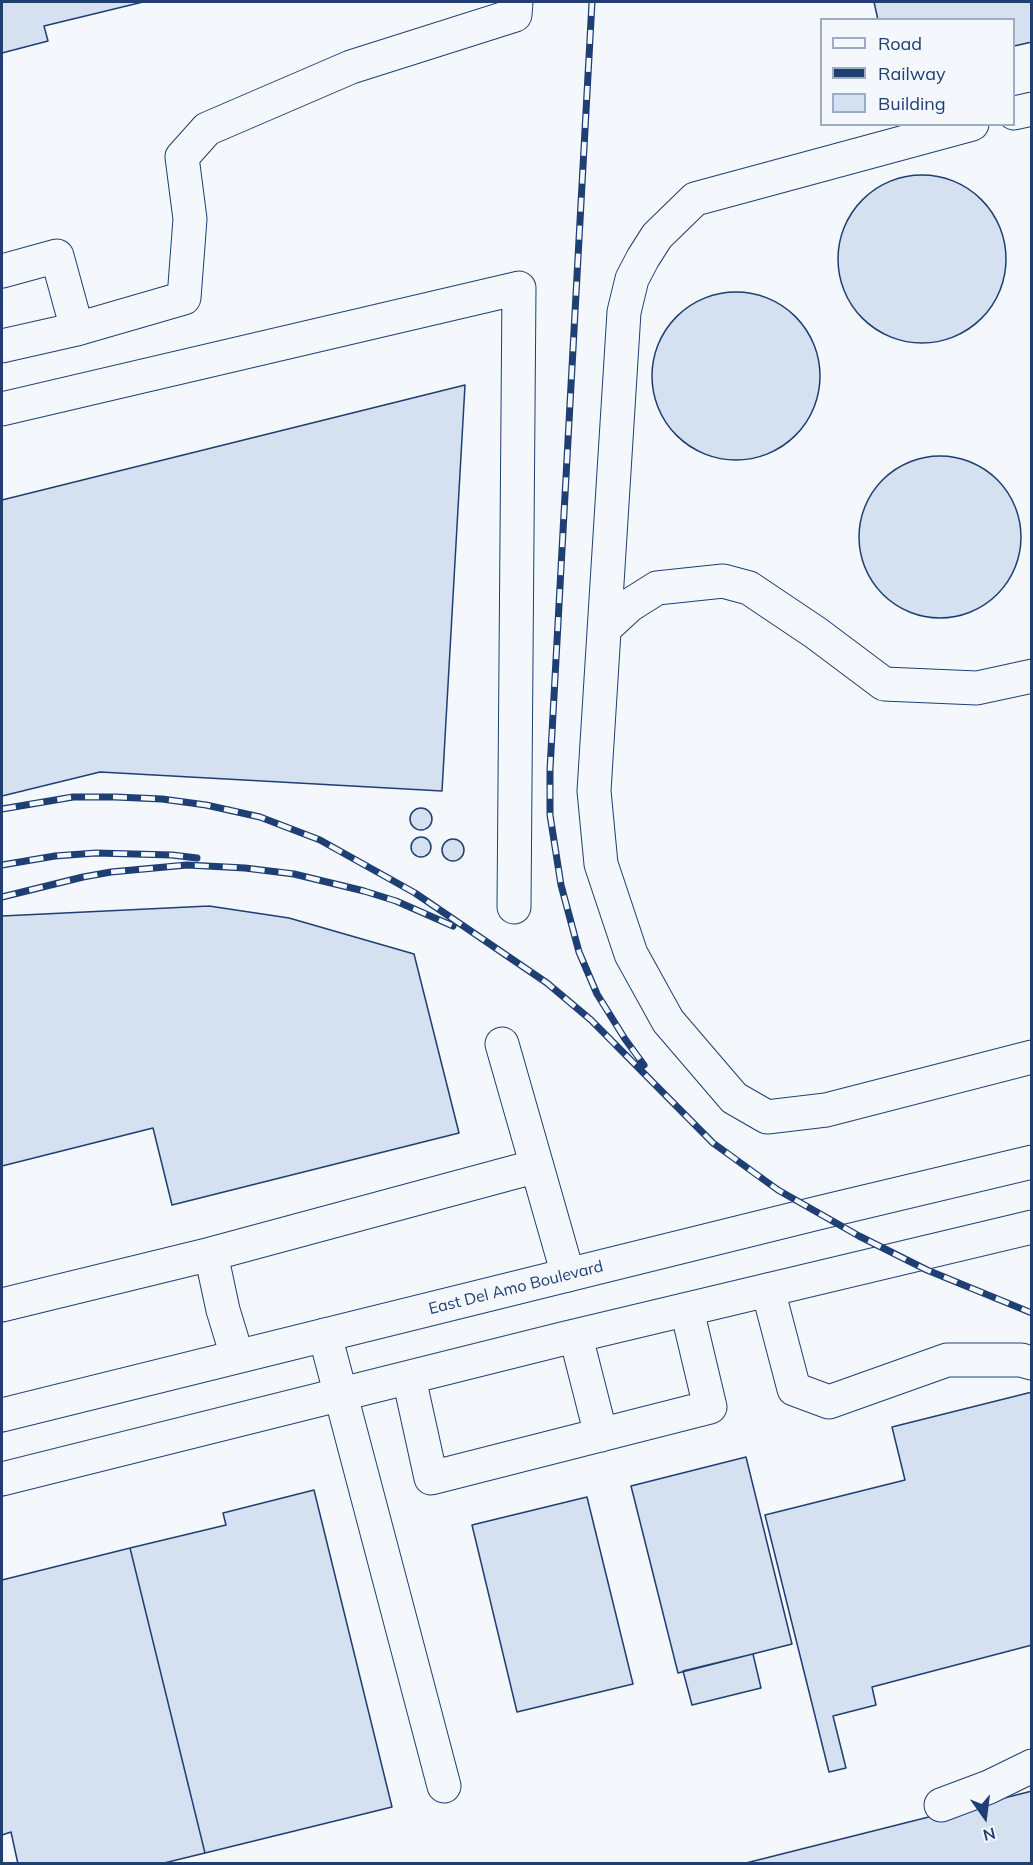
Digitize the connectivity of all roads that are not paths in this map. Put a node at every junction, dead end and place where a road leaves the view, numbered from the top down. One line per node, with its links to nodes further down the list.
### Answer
1 (516, 2): 6 (main road)
2 (1032, 109): 3 (main road)
3 (1015, 113)
4 (965, 126): 9 (main road)
5 (2, 271): 6 (main road)
6 (77, 329): 7 (main road)
7 (2, 345)
8 (2, 409): 11 (main road)
9 (604, 629): 10 (main road); 13 (main road)
10 (1032, 676)
11 (514, 907)
12 (502, 1044): 15 (main road)
13 (1032, 1057)
14 (1032, 1162): 18 (main road, East Del Amo Boulevard)
15 (537, 1166): 17 (main road); 18 (main road)
16 (1032, 1227): 19 (main road)
17 (211, 1254): 20 (main road); 24 (main road)
18 (568, 1275): 22 (main road, East Del Amo Boulevard)
19 (768, 1290): 21 (main road); 25 (main road)
20 (2, 1305)
21 (687, 1310): 23 (main road); 29 (main road)
22 (325, 1335): 24 (main road, East Del Amo Boulevard); 27 (main road)
23 (576, 1336): 26 (main road); 29 (main road)
24 (237, 1356): 28 (main road, East Del Amo Boulevard)
25 (1032, 1363)
26 (409, 1378): 27 (main road); 29 (main road)
27 (341, 1395): 30 (main road); 32 (main road)
28 (2, 1415)
29 (601, 1435)
30 (2, 1479)
31 (1032, 1766): 33 (main road)
32 (444, 1786)
33 (941, 1805)

